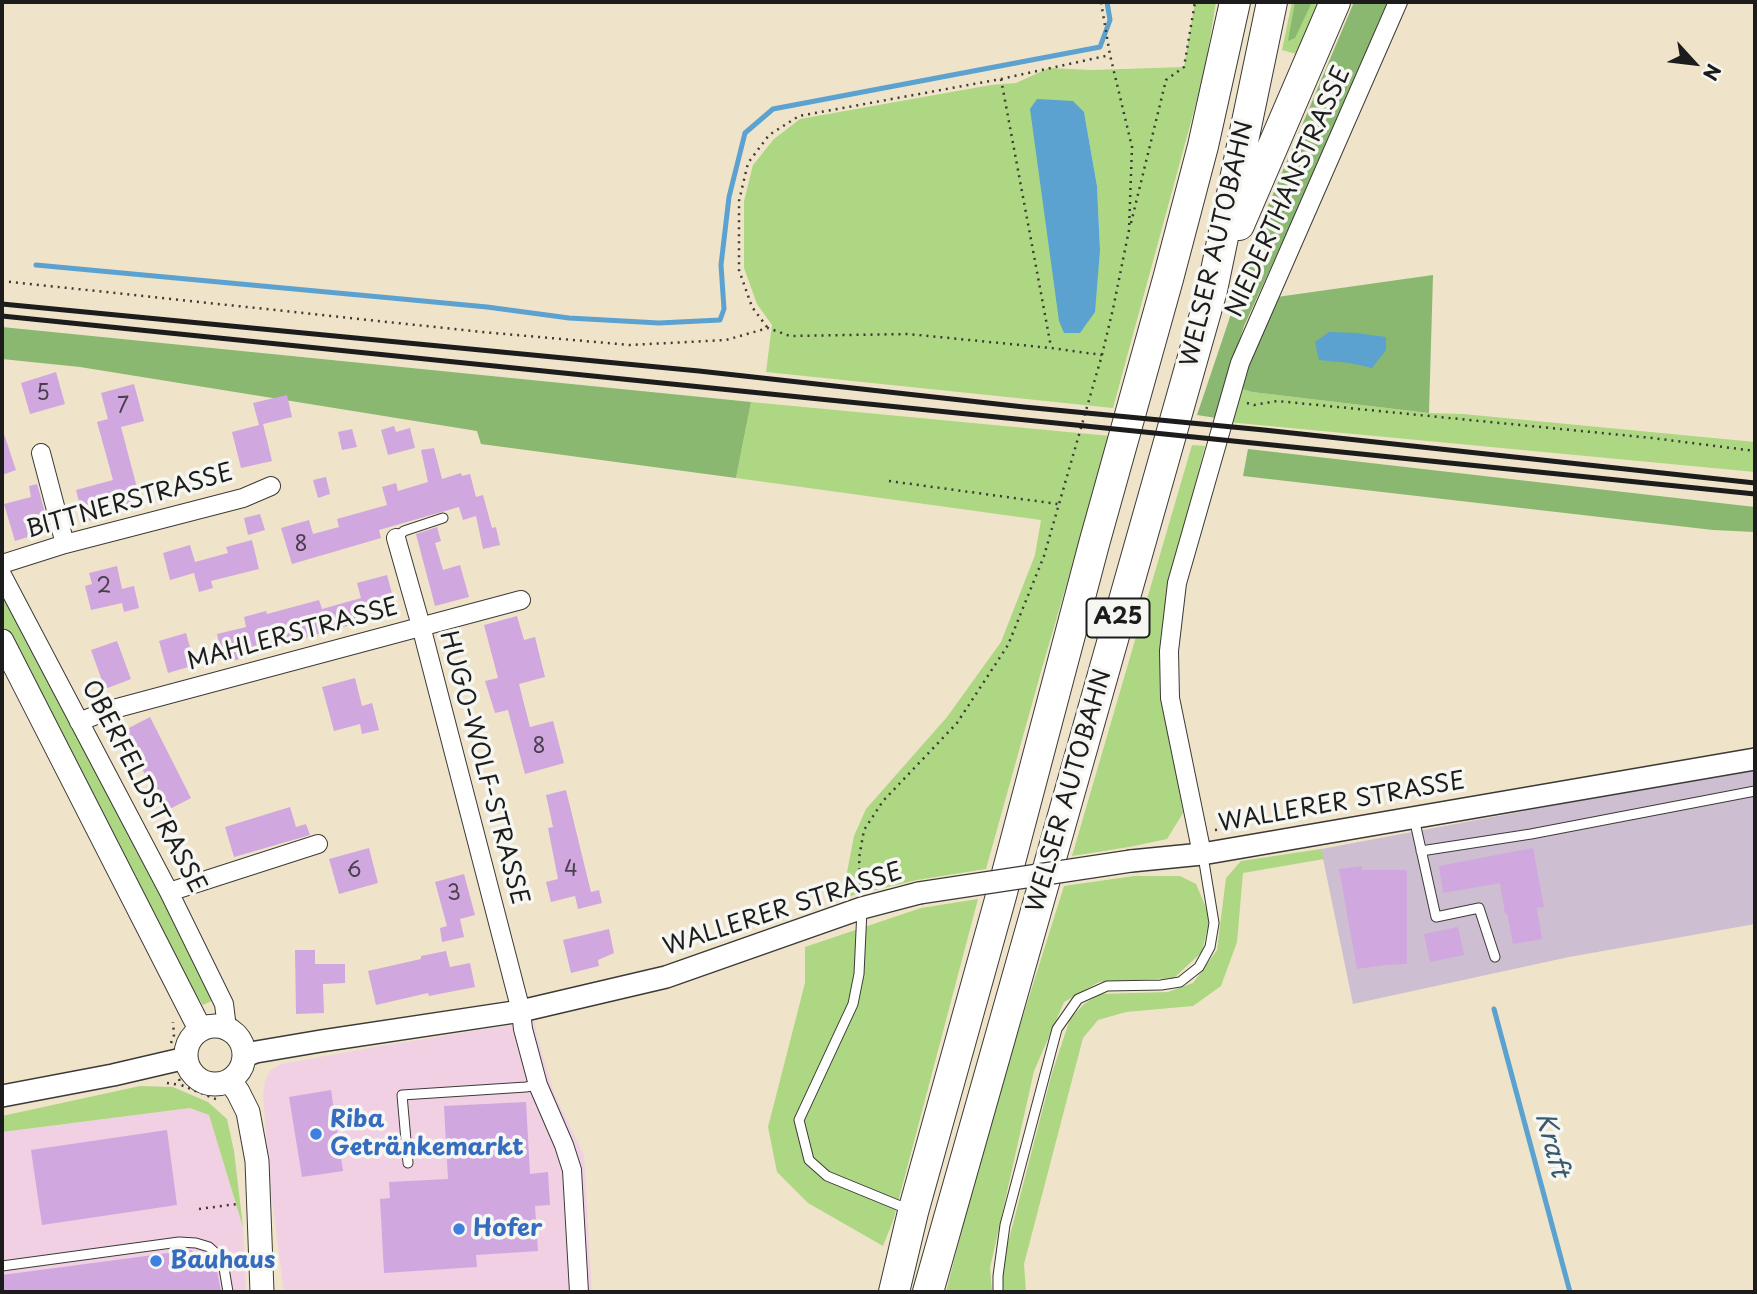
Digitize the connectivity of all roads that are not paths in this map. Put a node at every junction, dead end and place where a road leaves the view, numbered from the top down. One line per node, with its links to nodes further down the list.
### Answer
1 (1235, 2): 35 (highway, WELSER AUTOBAHN / A25)
2 (1272, 2): 5 (highway, WELSER AUTOBAHN / A25)
3 (1335, 2): 5 (highway)
4 (1398, 2): 22 (street, NIEDERTHANSTRASSE)
5 (1212, 290): 41 (highway, WELSER AUTOBAHN / A25)
6 (41, 453): 10 (street)
7 (271, 486): 10 (street, BITTNERSTRASSE)
8 (443, 519): 9 (lane)
9 (396, 538): 14 (street, HUGO-WOLF-STRASSE)
10 (65, 544): 11 (street, BITTNERSTRASSE)
11 (2, 564)
12 (2, 575): 16 (street, OBERFELDSTRASSE)
13 (521, 600): 14 (street, MAHLERSTRASSE)
14 (421, 626): 16 (street, MAHLERSTRASSE); 26 (street, HUGO-WOLF-STRASSE)
15 (2, 640): 28 (main road)
16 (79, 722): 23 (street, OBERFELDSTRASSE)
17 (1755, 760): 19 (street, WALLERER STRASSE)
18 (1755, 791): 21 (lane)
19 (1414, 818): 21 (lane); 22 (street, WALLERER STRASSE)
20 (318, 844): 23 (street)
21 (1421, 851): 25 (lane)
22 (1202, 854): 24 (street, WALLERER STRASSE, bridge); 42 (lane)
23 (169, 892): 27 (street, OBERFELDSTRASSE)
24 (862, 908): 26 (street, WALLERER STRASSE); 35 (lane)
25 (1495, 957)
26 (520, 1011): 29 (street, WALLERER STRASSE); 31 (street, HUGO-WOLF-STRASSE)
27 (227, 1027): 28 (main road); 29 (main road)
28 (200, 1030): 30 (main road)
29 (245, 1056): 32 (main road)
30 (178, 1059): 32 (main road); 33 (street)
31 (538, 1085): 34 (lane); 39 (street, HUGO-WOLF-STRASSE)
32 (225, 1091): 38 (main road)
33 (2, 1096)
34 (408, 1163)
35 (914, 1212): 40 (highway, WELSER AUTOBAHN / A25)
36 (2, 1266): 37 (lane)
37 (228, 1292)
38 (262, 1292)
39 (579, 1292)
40 (894, 1292)
41 (928, 1292)
42 (998, 1292)

